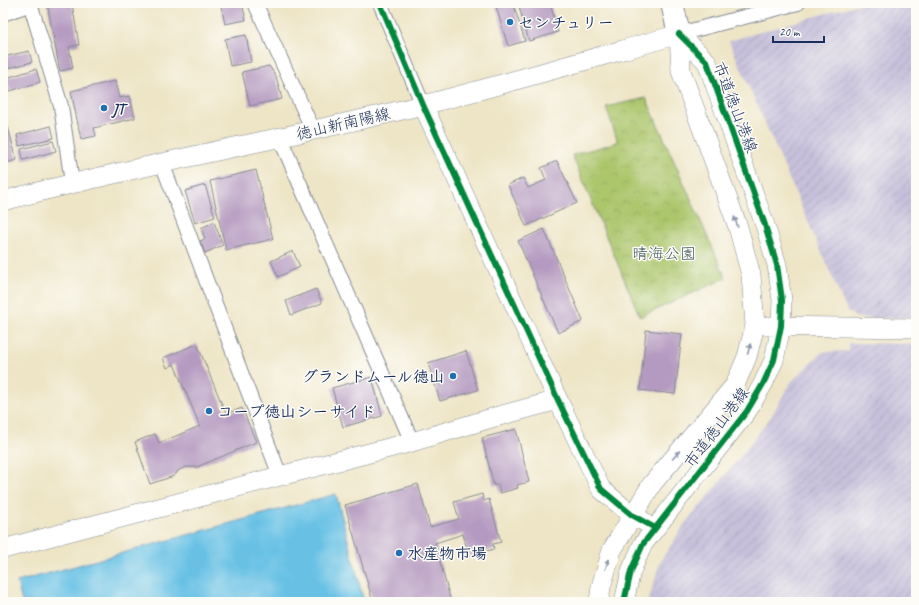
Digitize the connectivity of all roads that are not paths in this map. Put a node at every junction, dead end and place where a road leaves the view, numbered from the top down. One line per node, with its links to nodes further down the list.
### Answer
1 (30, 3): 6 (street); 12 (street)
2 (255, 3): 9 (street)
3 (380, 3): 8 (street)
4 (672, 3): 7 (main road)
5 (798, 3): 7 (street)
6 (3, 14)
7 (679, 34): 8 (street, 徳山新南陽線); 14 (street, 市道徳山港線, one-way to 7); 15 (street, 市道徳山港線)
8 (423, 105): 9 (street, 徳山新南陽線); 17 (street)
9 (313, 130): 10 (street, 徳山新南陽線)
10 (280, 138): 11 (street, 徳山新南陽線); 18 (street)
11 (162, 162): 12 (street, 徳山新南陽線); 19 (street)
12 (72, 183): 13 (street, 徳山新南陽線)
13 (3, 201)
14 (755, 325): 15 (street); 20 (street, 市道徳山港線, one-way to 14)
15 (781, 326): 16 (street); 21 (street, 市道徳山港線)
16 (916, 328)
17 (558, 400): 18 (street); 20 (street)
18 (412, 442): 19 (street)
19 (280, 476): 22 (street)
20 (632, 515): 21 (street); 23 (street, 市道徳山港線, one-way to 20)
21 (655, 528): 24 (street, 市道徳山港線)
22 (3, 549)
23 (599, 602)
24 (624, 602)

